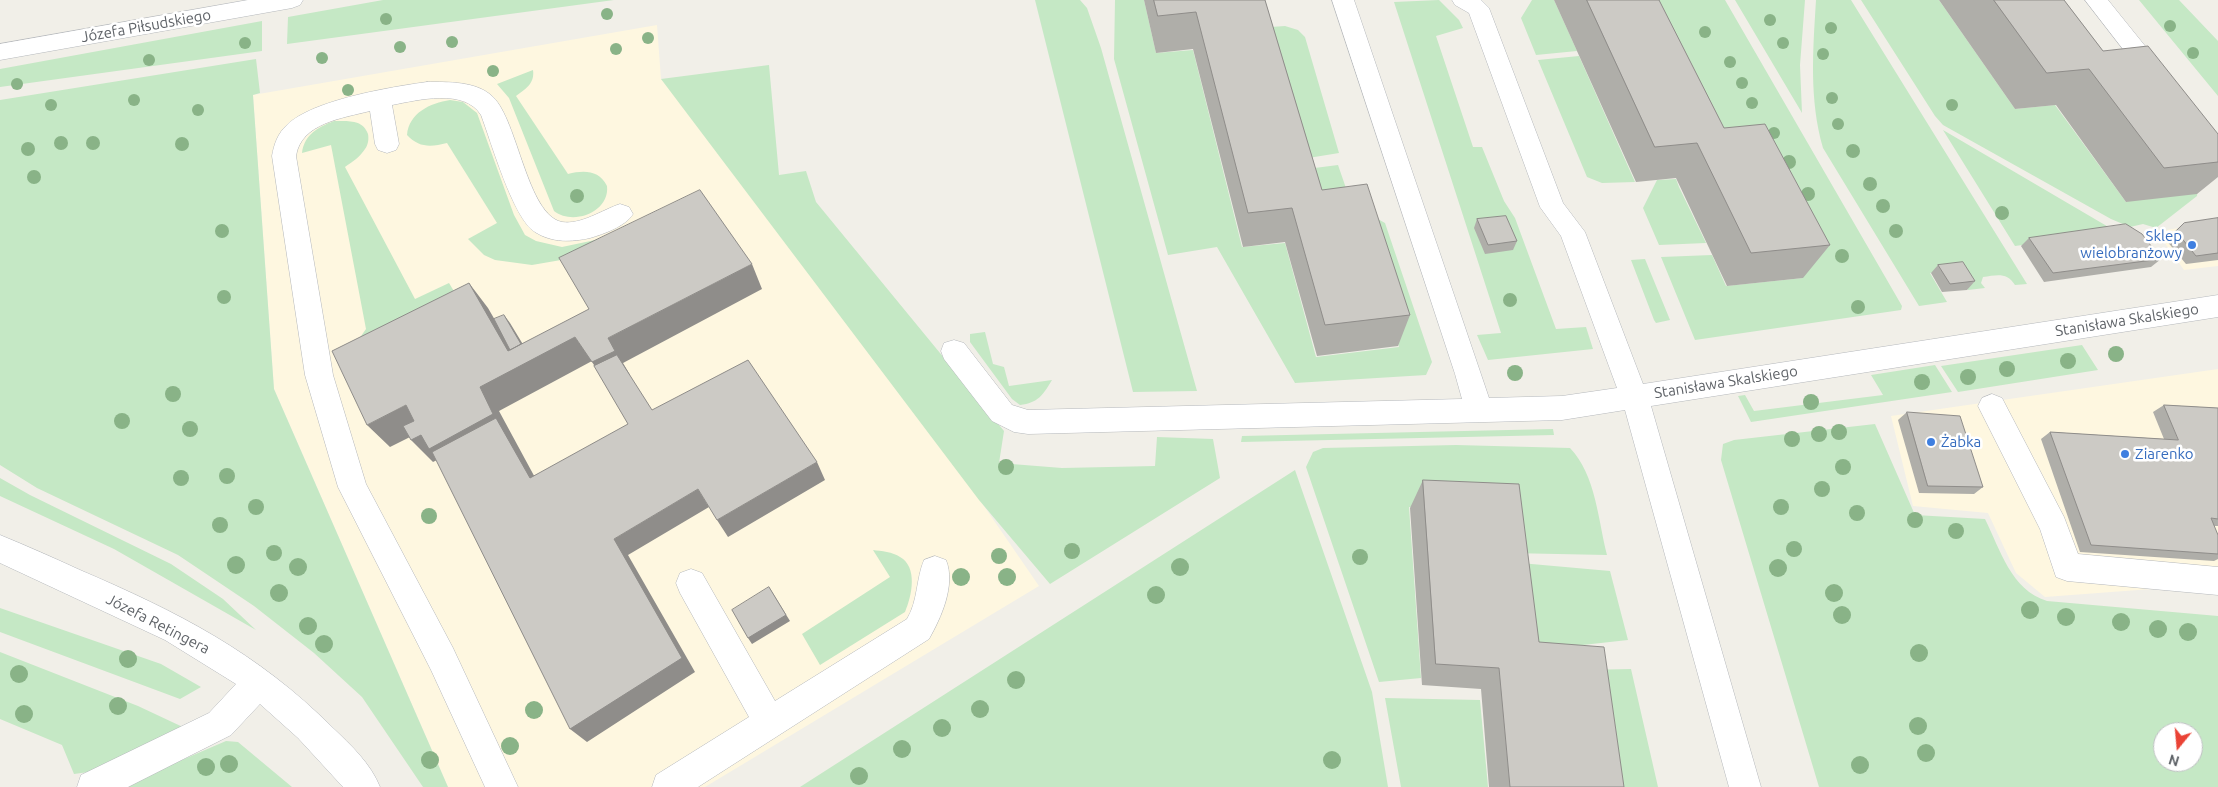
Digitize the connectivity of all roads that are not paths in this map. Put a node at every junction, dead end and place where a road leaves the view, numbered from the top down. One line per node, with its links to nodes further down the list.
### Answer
1 (292, 0): 5 (street, Józefa Piłsudskiego)
2 (1343, 0): 14 (street)
3 (1463, 0): 12 (street)
4 (2096, 0): 6 (street)
5 (0, 52)
6 (2169, 92)
7 (380, 101): 8 (street); 9 (street); 23 (street)
8 (387, 144)
9 (620, 214)
10 (2218, 306): 12 (street, Stanisława Skalskiego)
11 (954, 351): 14 (street)
12 (1635, 398): 14 (street); 25 (street, Stanisława Skalskiego)
13 (1992, 406): 17 (street)
14 (1478, 409)
15 (0, 549): 19 (street, Józefa Retingera)
16 (935, 570): 20 (street)
17 (2218, 581)
18 (690, 583): 20 (street)
19 (258, 683): 21 (street); 22 (street, Józefa Retingera)
20 (770, 722): 24 (street)
21 (93, 787)
22 (364, 787)
23 (502, 787)
24 (668, 787)
25 (1745, 787)

